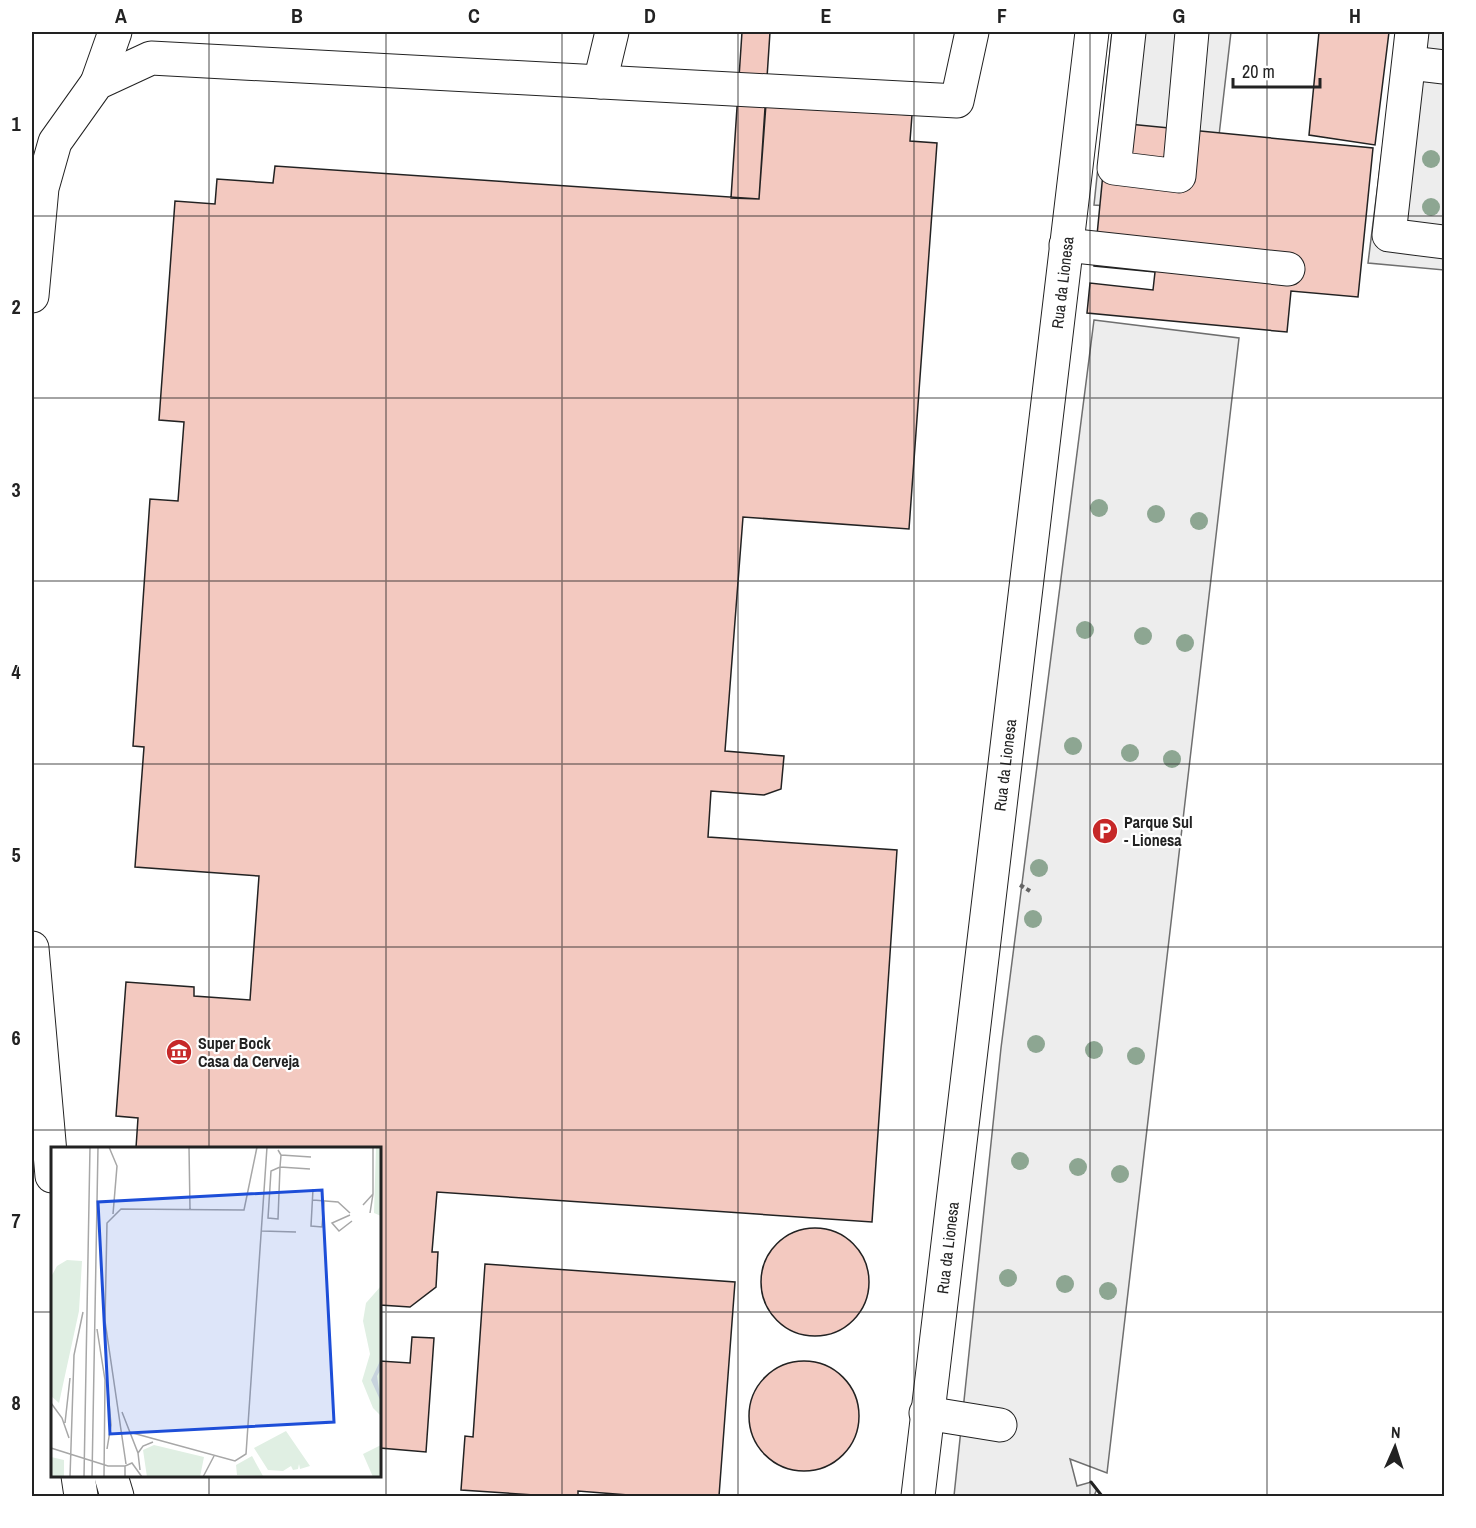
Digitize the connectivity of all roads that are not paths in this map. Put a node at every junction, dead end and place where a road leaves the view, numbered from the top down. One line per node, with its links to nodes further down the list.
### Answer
1 (115, 32): 10 (street)
2 (612, 32): 9 (street)
3 (972, 32): 9 (street)
4 (1092, 32): 12 (street, Rua da Lionesa)
5 (1130, 32): 6 (street)
6 (1192, 32)
7 (1411, 47): 8 (street); 11 (street)
8 (1444, 67)
9 (600, 82): 10 (street)
10 (97, 83): 14 (street)
11 (1444, 242)
12 (1066, 245): 13 (street); 17 (street, Rua da Lionesa)
13 (1288, 269)
14 (32, 296)
15 (32, 948): 16 (street)
16 (51, 1165)
17 (926, 1413): 18 (street); 23 (street, Rua da Lionesa)
18 (1000, 1425)
19 (78, 1477): 21 (street)
20 (111, 1477): 22 (street)
21 (81, 1497)
22 (117, 1497)
23 (918, 1497)

